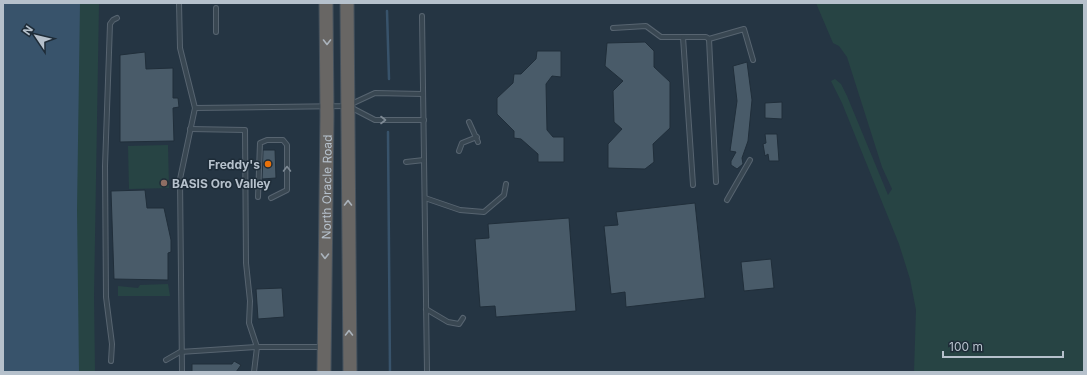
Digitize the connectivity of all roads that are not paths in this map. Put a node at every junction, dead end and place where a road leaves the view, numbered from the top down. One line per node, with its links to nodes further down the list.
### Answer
1 (179, 3): 15 (lane)
2 (326, 3): 14 (highway, North Oracle Road, one-way to 14)
3 (347, 3): 13 (highway, North Oracle Road)
4 (216, 8): 8 (lane)
5 (422, 16): 12 (lane)
6 (117, 18): 36 (lane)
7 (613, 28): 9 (lane)
8 (216, 32)
9 (683, 37): 10 (lane); 25 (lane)
10 (709, 39): 11 (lane); 23 (lane)
11 (753, 60)
12 (423, 94): 13 (lane); 16 (lane)
13 (348, 106): 14 (lane); 16 (lane, one-way to 16); 40 (highway, North Oracle Road, one-way to 13)
14 (327, 107): 15 (lane); 33 (highway, North Oracle Road, one-way to 33)
15 (195, 108): 18 (lane)
16 (424, 120): 20 (lane)
17 (469, 122): 19 (lane)
18 (190, 129): 32 (lane); 34 (lane)
19 (459, 151)
20 (424, 160): 22 (lane); 28 (lane)
21 (750, 160): 29 (lane)
22 (406, 162)
23 (716, 182)
24 (506, 184): 28 (lane)
25 (693, 185)
26 (258, 197): 27 (lane, one-way to 26)
27 (271, 198)
28 (425, 198): 30 (lane)
29 (727, 200)
30 (426, 309): 31 (lane); 41 (lane)
31 (463, 318)
32 (257, 347): 33 (lane); 34 (lane); 38 (lane)
33 (324, 347): 39 (highway, North Oracle Road)
34 (180, 352): 35 (lane); 37 (lane)
35 (166, 360)
36 (111, 361)
37 (182, 372)
38 (254, 372)
39 (324, 372)
40 (350, 372)
41 (427, 372)

